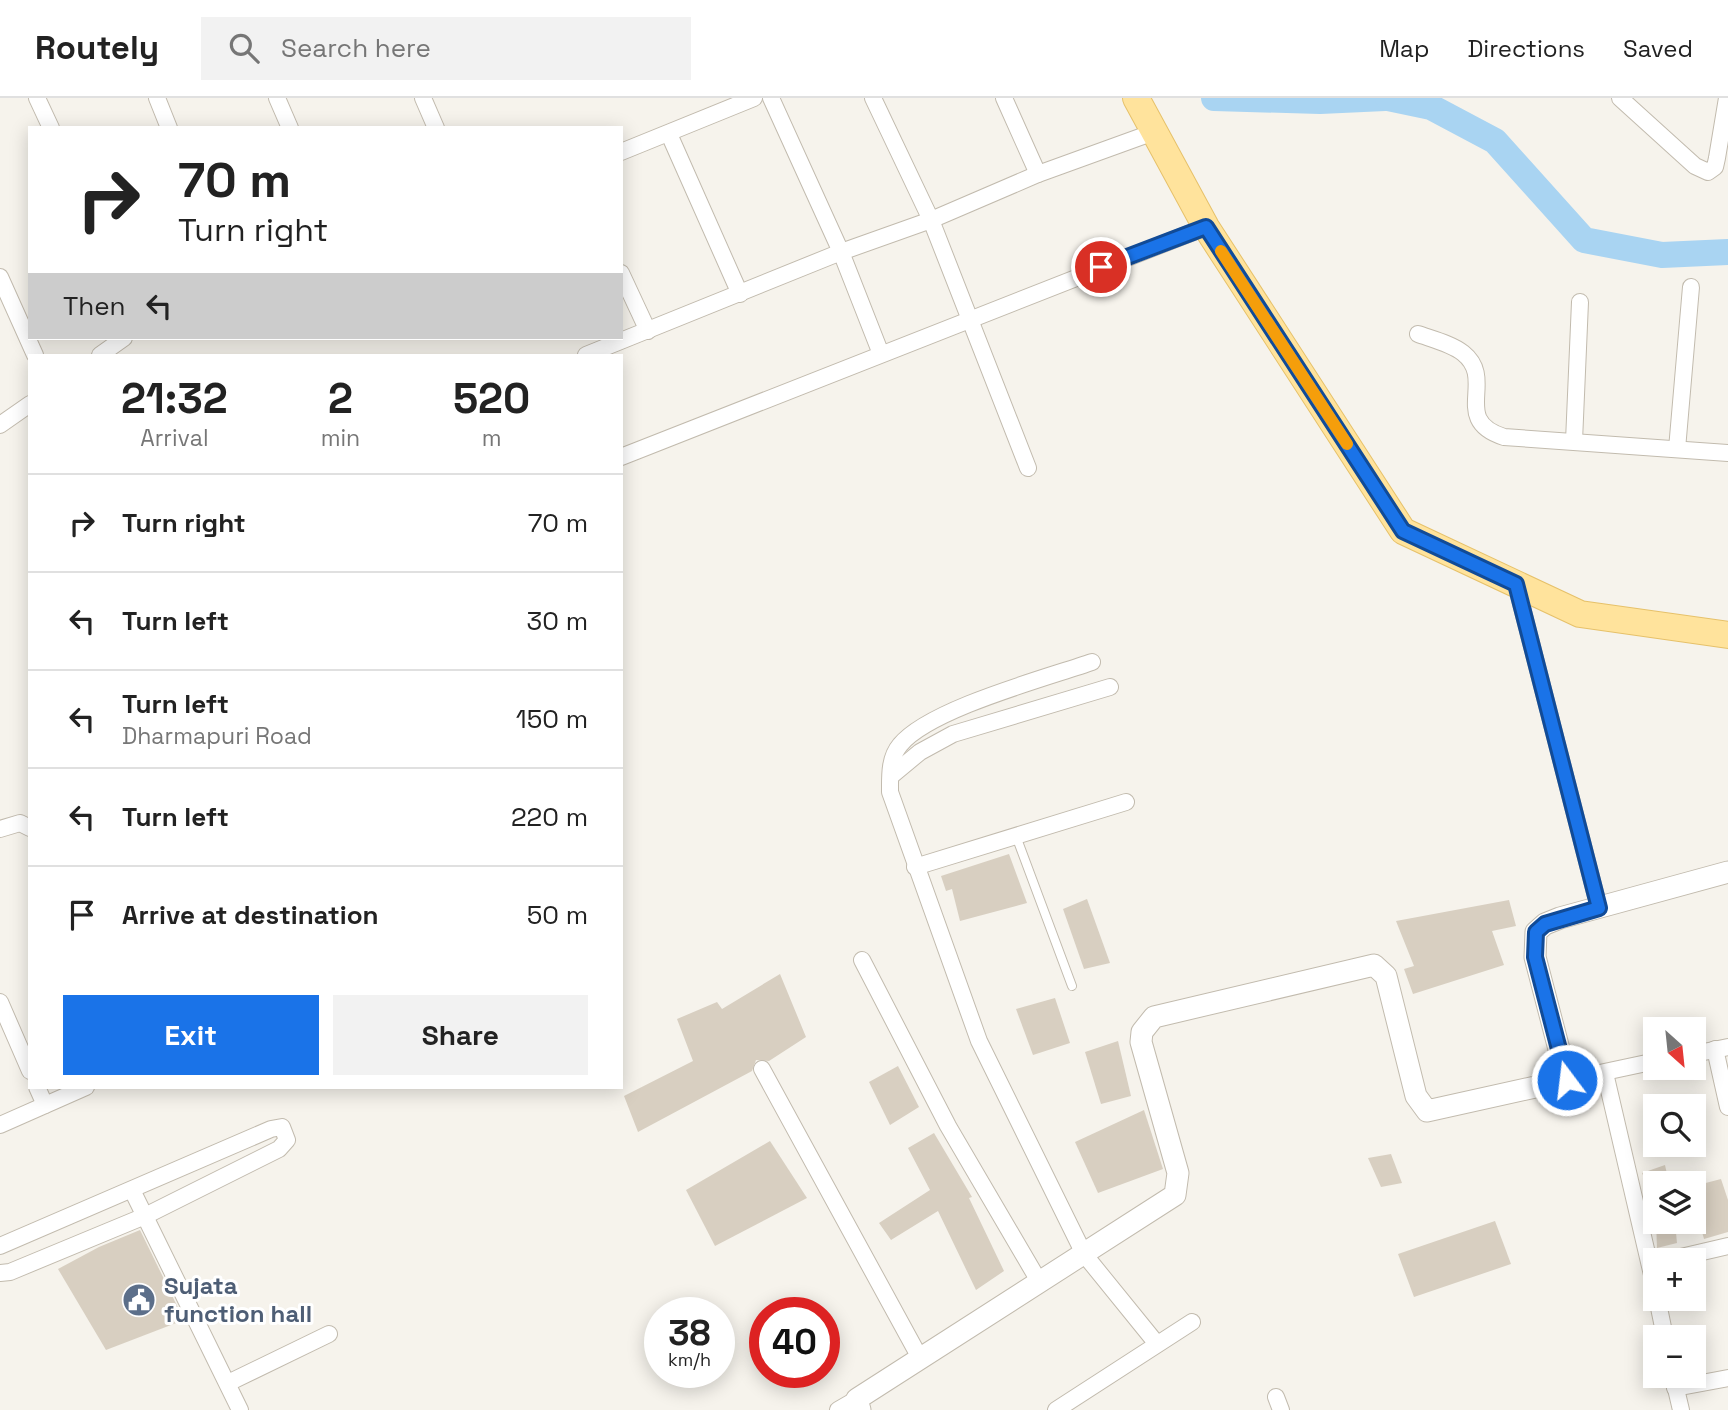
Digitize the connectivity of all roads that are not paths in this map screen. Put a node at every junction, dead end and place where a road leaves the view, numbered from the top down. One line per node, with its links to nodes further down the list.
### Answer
1 (37, 98): 12 (street)
2 (156, 98): 13 (street)
3 (277, 98): 14 (street)
4 (423, 98): 15 (street)
5 (754, 98): 17 (street)
6 (771, 98): 22 (street)
7 (873, 98): 20 (street)
8 (1004, 98): 19 (street)
9 (1136, 98): 16 (main road)
10 (1620, 98): 11 (street)
11 (1727, 98)
12 (50, 126)
13 (168, 126)
14 (289, 126)
15 (435, 126)
16 (1154, 132): 19 (street); 21 (main road)
17 (669, 134): 18 (street); 26 (street)
18 (623, 151)
19 (1038, 174): 20 (street)
20 (931, 220): 22 (street); 28 (street)
21 (1206, 227): 28 (street); 43 (main road)
22 (841, 252): 26 (street); 35 (street)
23 (0, 277): 31 (street)
24 (623, 278): 29 (street)
25 (1691, 287): 39 (street)
26 (740, 295): 29 (street)
27 (1580, 302): 38 (street)
28 (971, 318): 35 (street); 42 (street)
29 (648, 331): 34 (street)
30 (1418, 334): 38 (street)
31 (28, 339)
32 (121, 340): 33 (street)
33 (101, 354)
34 (589, 354)
35 (881, 354): 41 (street)
36 (28, 405): 37 (street)
37 (0, 425)
38 (1574, 441): 39 (street)
39 (1677, 449): 40 (street)
40 (1728, 453)
41 (623, 456)
42 (1028, 468)
43 (1516, 584): 44 (main road); 54 (street)
44 (1728, 635)
45 (1092, 662): 47 (street)
46 (1110, 687): 47 (street)
47 (891, 776): 52 (street)
48 (1126, 802): 51 (street)
49 (28, 827): 50 (street)
50 (0, 829)
51 (1016, 836): 52 (street); 56 (lane)
52 (915, 867): 75 (street)
53 (1728, 873): 54 (street)
54 (1599, 908): 63 (street)
55 (862, 960): 77 (street)
56 (1072, 986)
57 (0, 1002): 60 (street)
58 (1722, 1048): 67 (street)
59 (1643, 1064): 62 (street)
60 (28, 1066)
61 (762, 1069): 81 (street)
62 (1605, 1073): 63 (street); 73 (street)
63 (1567, 1080): 75 (street)
64 (38, 1089): 66 (street)
65 (81, 1089): 66 (street)
66 (45, 1105): 68 (street)
67 (1728, 1107)
68 (0, 1125)
69 (132, 1190): 70 (street); 70 (street); 72 (street)
70 (145, 1216): 76 (street); 84 (street)
71 (1728, 1246): 74 (street)
72 (0, 1247)
73 (1649, 1248)
74 (1706, 1251)
75 (1084, 1254): 77 (street); 80 (street)
76 (0, 1273)
77 (1040, 1283): 81 (street)
78 (1192, 1322): 80 (street)
79 (329, 1334): 84 (street)
80 (1157, 1344): 87 (street)
81 (920, 1358): 86 (street)
82 (1728, 1378): 83 (street)
83 (1706, 1380)
84 (228, 1383): 88 (street)
85 (1676, 1388): 90 (street)
86 (859, 1404): 89 (street)
87 (1064, 1408)
88 (240, 1410)
89 (838, 1410)
90 (1681, 1410)

